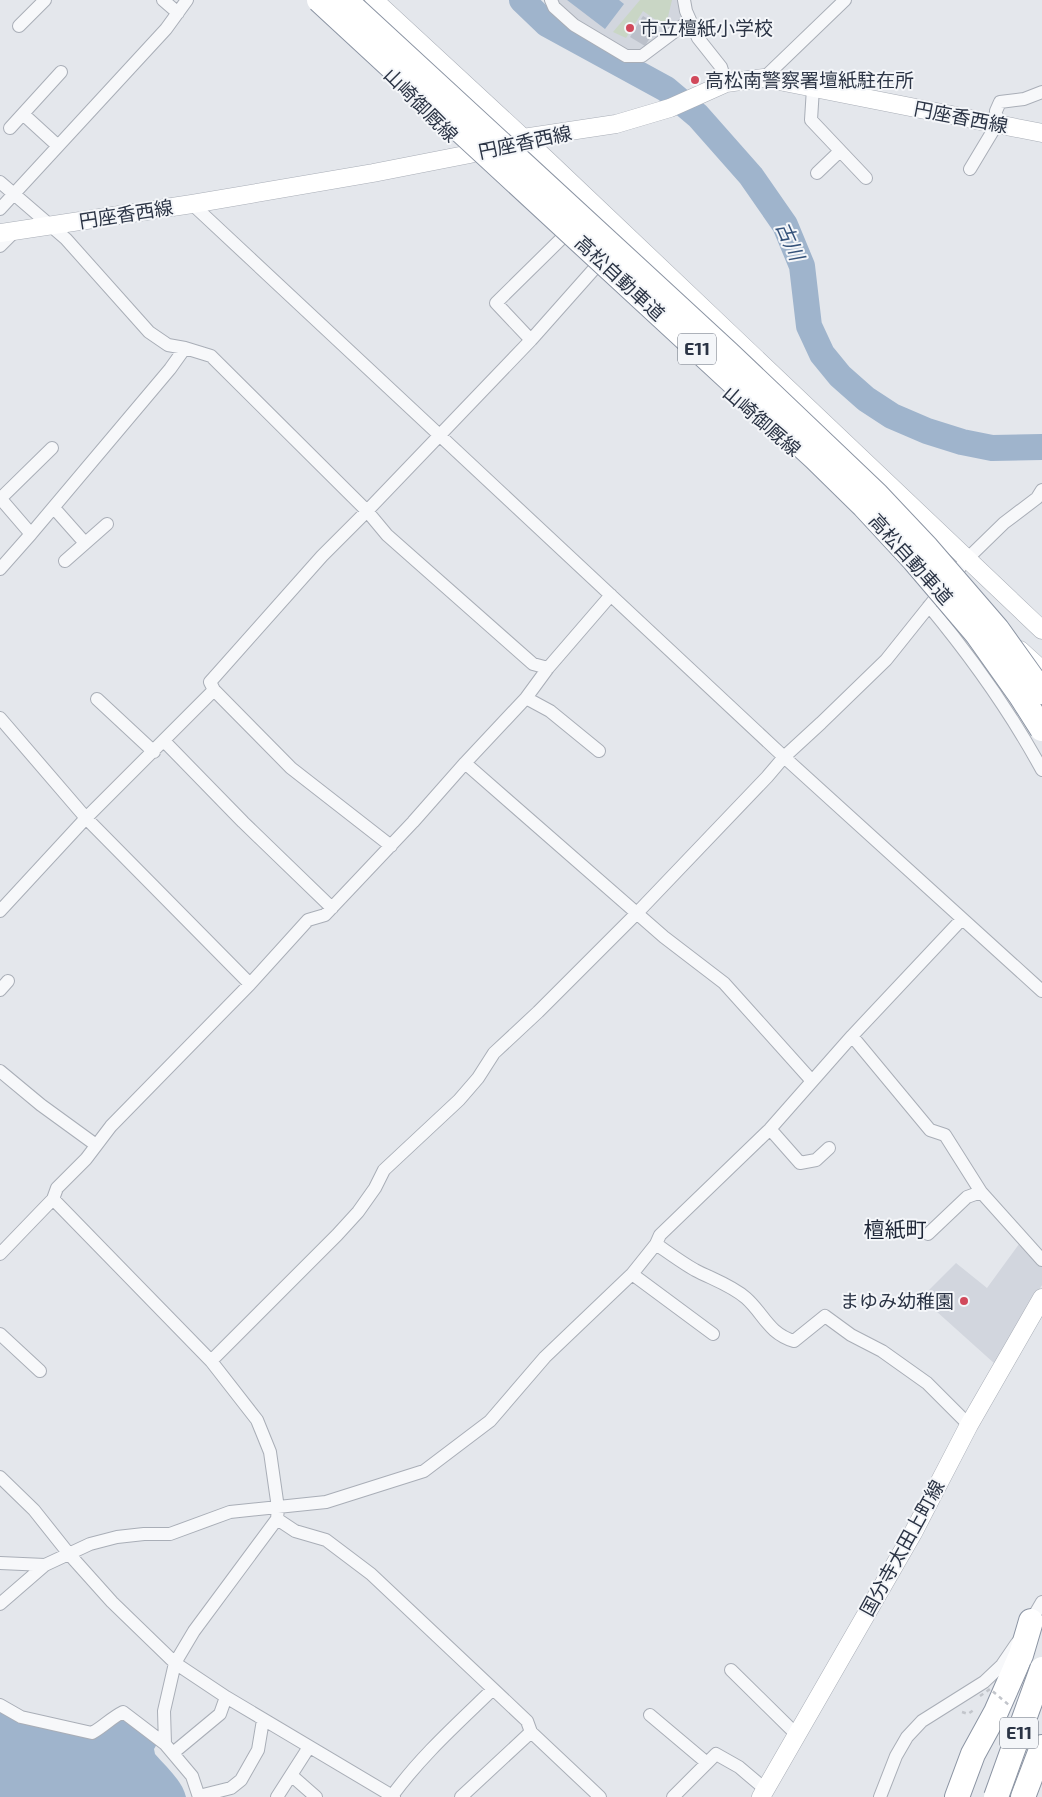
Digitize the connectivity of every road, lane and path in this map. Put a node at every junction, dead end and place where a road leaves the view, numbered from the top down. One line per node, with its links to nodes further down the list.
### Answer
1 (45, 0): 13 (street)
2 (163, 0): 11 (street)
3 (187, 0): 11 (street)
4 (314, 0): 26 (main road, 山崎御厩線)
5 (319, 0): 64 (highway, 高松自動車道 / E11, bridge)
6 (345, 0): 60 (highway, 高松自動車道 / E11, bridge)
7 (374, 0): 23 (main road, 山崎御厩線)
8 (551, 0): 12 (street)
9 (684, 0): 12 (street)
10 (845, 0): 15 (street)
11 (178, 13): 24 (street)
12 (690, 20): 16 (street)
13 (19, 26)
14 (61, 72): 19 (street)
15 (764, 78): 16 (main road, 円座香西線); 17 (main road, 円座香西線)
16 (726, 83): 23 (main road, 円座香西線)
17 (813, 88): 20 (main road, 円座香西線); 25 (street)
18 (1042, 92): 20 (street)
19 (23, 114): 21 (street); 24 (street)
20 (997, 124): 22 (main road, 円座香西線); 27 (street)
21 (10, 128)
22 (1042, 133)
23 (523, 138): 26 (main road, 円座香西線); 50 (main road, 山崎御厩線)
24 (58, 146): 31 (street)
25 (840, 151): 28 (street); 29 (street)
26 (470, 154): 32 (main road, 円座香西線); 36 (main road, 山崎御厩線)
27 (970, 169)
28 (817, 173)
29 (866, 178)
30 (0, 182): 31 (street)
31 (13, 194): 33 (street); 34 (street)
32 (192, 204): 34 (main road, 円座香西線); 41 (street)
33 (0, 209)
34 (50, 226): 35 (main road, 円座香西線); 40 (street)
35 (7, 232): 37 (street)
36 (561, 239): 38 (main road, 山崎御厩線); 39 (street)
37 (0, 246)
38 (594, 269): 39 (street); 53 (main road, 山崎御厩線)
39 (531, 340): 41 (street)
40 (184, 348): 45 (street); 46 (street)
41 (439, 434): 46 (street); 54 (street)
42 (52, 448): 44 (street)
43 (1042, 490): 50 (street)
44 (0, 498): 48 (street)
45 (54, 508): 48 (street); 49 (street)
46 (368, 511): 57 (street); 59 (street)
47 (107, 524): 49 (street)
48 (31, 534): 52 (street)
49 (85, 543): 51 (street)
50 (966, 560): 53 (street); 56 (main road, 山崎御厩線)
51 (65, 562)
52 (0, 568)
53 (948, 582): 55 (street); 58 (main road, 山崎御厩線)
54 (611, 595): 57 (street); 68 (street)
55 (929, 606): 68 (street); 70 (street)
56 (1042, 630)
57 (548, 668): 61 (street)
58 (1042, 670)
59 (214, 690): 65 (street); 72 (street)
60 (1042, 692)
61 (526, 698): 66 (street); 69 (street)
62 (97, 699): 67 (street)
63 (0, 718): 71 (street)
64 (1042, 729)
65 (164, 741): 67 (street); 73 (street)
66 (599, 750)
67 (154, 752): 71 (street)
68 (784, 757): 75 (street); 76 (street)
69 (465, 762): 72 (street); 75 (street)
70 (1042, 770)
71 (86, 818): 74 (street); 77 (street)
72 (391, 846): 73 (street)
73 (332, 908): 77 (street)
74 (0, 911)
75 (637, 913): 81 (street); 95 (street)
76 (962, 919): 78 (street); 79 (street)
77 (250, 984): 83 (street)
78 (1042, 990)
79 (852, 1036): 81 (street); 85 (street)
80 (0, 1071): 83 (street)
81 (812, 1081): 82 (street)
82 (770, 1129): 84 (street); 88 (street)
83 (96, 1145): 86 (street)
84 (829, 1148)
85 (981, 1192): 87 (street); 90 (street)
86 (53, 1199): 89 (street); 95 (street)
87 (928, 1234)
88 (656, 1244): 91 (street); 97 (street)
89 (0, 1254)
90 (1042, 1260)
91 (632, 1274): 94 (street); 99 (street)
92 (1042, 1298): 97 (main road, 国分寺太田上町線)
93 (0, 1334): 96 (street)
94 (713, 1334)
95 (211, 1361): 99 (street)
96 (40, 1371)
97 (969, 1425): 114 (main road, 国分寺太田上町線)
98 (0, 1477): 100 (street)
99 (277, 1514): 100 (street); 105 (street); 108 (street)
100 (69, 1554): 102 (street); 105 (street)
101 (0, 1563): 102 (street)
102 (45, 1565): 103 (street)
103 (0, 1604)
104 (1037, 1611): 128 (street); 129 (highway)
105 (175, 1663): 109 (street); 116 (street)
106 (1042, 1669): 130 (highway, E11, bridge)
107 (731, 1670): 114 (street)
108 (492, 1690): 113 (street); 122 (street)
109 (226, 1697): 112 (street); 116 (street)
110 (0, 1705): 116 (street)
111 (650, 1715): 118 (street)
112 (263, 1720): 117 (street); 121 (street)
113 (532, 1732): 125 (street); 126 (street)
114 (797, 1735): 120 (main road, 国分寺太田上町線)
115 (1042, 1747): 131 (highway, E11)
116 (169, 1748): 121 (street)
117 (309, 1748): 119 (street); 122 (street)
118 (707, 1764): 120 (street); 127 (street)
119 (291, 1775): 123 (street); 124 (street)
120 (763, 1793)
121 (199, 1796)
122 (393, 1796)
123 (278, 1797)
124 (316, 1797)
125 (461, 1797)
126 (600, 1797)
127 (673, 1797)
128 (880, 1797)
129 (957, 1797)
130 (996, 1797)
131 (1023, 1797)

